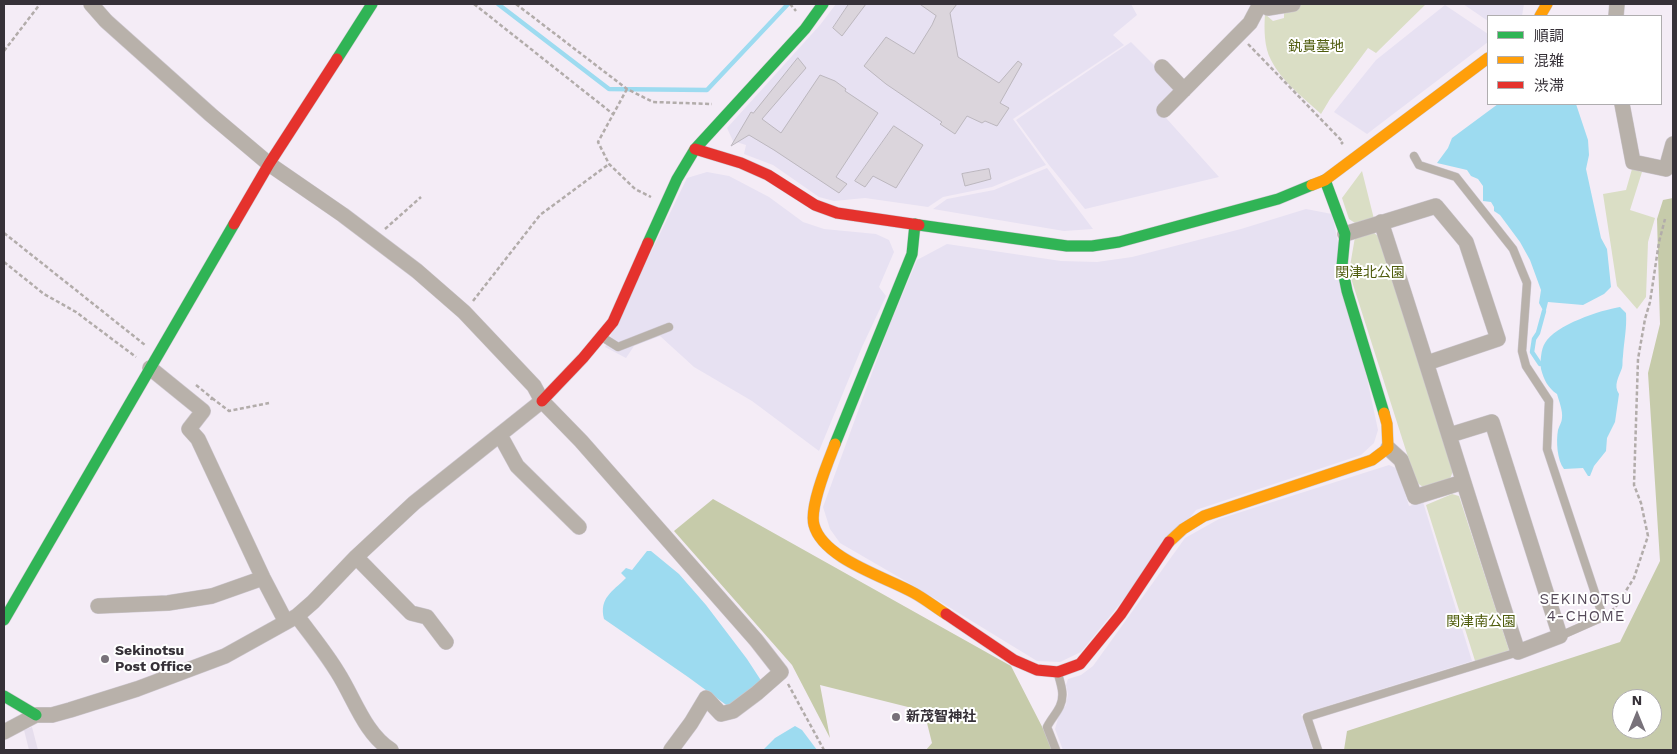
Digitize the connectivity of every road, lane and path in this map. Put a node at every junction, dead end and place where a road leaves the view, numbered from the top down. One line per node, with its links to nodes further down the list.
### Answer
1 (40, 4): 14 (path)
2 (91, 4): 27 (street)
3 (372, 4): 27 (street)
4 (474, 4): 22 (path)
5 (516, 4): 17 (path)
6 (790, 4): 12 (path)
7 (823, 4): 25 (street)
8 (1261, 4): 9 (street); 13 (street)
9 (1293, 4)
10 (1547, 4): 11 (street)
11 (1541, 15)
12 (790, 17)
13 (1238, 34): 18 (street); 24 (path)
14 (4, 51)
15 (1487, 59): 29 (street)
16 (1162, 67): 18 (street)
17 (627, 89): 19 (path); 22 (path)
18 (1184, 90): 21 (street)
19 (713, 104)
20 (1622, 105): 23 (street)
21 (1164, 110)
22 (613, 114): 28 (path)
23 (1673, 144)
24 (1336, 148)
25 (695, 149): 31 (street); 34 (street)
26 (1414, 156): 57 (lane)
27 (270, 164): 37 (street); 42 (street)
28 (609, 164): 31 (path); 39 (path)
29 (1325, 180): 34 (street); 36 (street)
30 (421, 197): 37 (path)
31 (666, 204): 41 (street)
32 (1665, 219): 57 (path)
33 (1381, 222): 36 (street); 43 (street); 43 (street)
34 (916, 224): 64 (street)
35 (4, 233): 42 (path)
36 (1344, 234): 51 (street)
37 (373, 239): 39 (street)
38 (4, 262): 42 (path)
39 (464, 312): 46 (street)
40 (669, 327): 41 (lane)
41 (601, 336): 46 (street)
42 (154, 362): 48 (street); 59 (street)
43 (1427, 363): 50 (street)
44 (189, 380): 45 (path)
45 (212, 398): 47 (path); 48 (path)
46 (542, 400): 49 (street); 63 (street)
47 (268, 403)
48 (203, 411): 55 (street)
49 (500, 435): 53 (street); 54 (street)
50 (1450, 435): 52 (street); 60 (street)
51 (1388, 448): 52 (street); 64 (street)
52 (1463, 482): 62 (street)
53 (578, 527)
54 (356, 557): 58 (street); 61 (street)
55 (262, 578): 56 (street); 58 (street)
56 (98, 606)
57 (1603, 616): 60 (lane)
58 (291, 619): 66 (street); 68 (street)
59 (4, 620)
60 (1560, 636): 62 (street)
61 (446, 642)
62 (1518, 652): 72 (lane)
63 (781, 672): 69 (street); 70 (path)
64 (1058, 672): 71 (lane)
65 (4, 696): 66 (street)
66 (36, 715): 67 (street)
67 (4, 732)
68 (391, 750)
69 (671, 750)
70 (824, 750)
71 (1056, 750)
72 (1318, 750)

